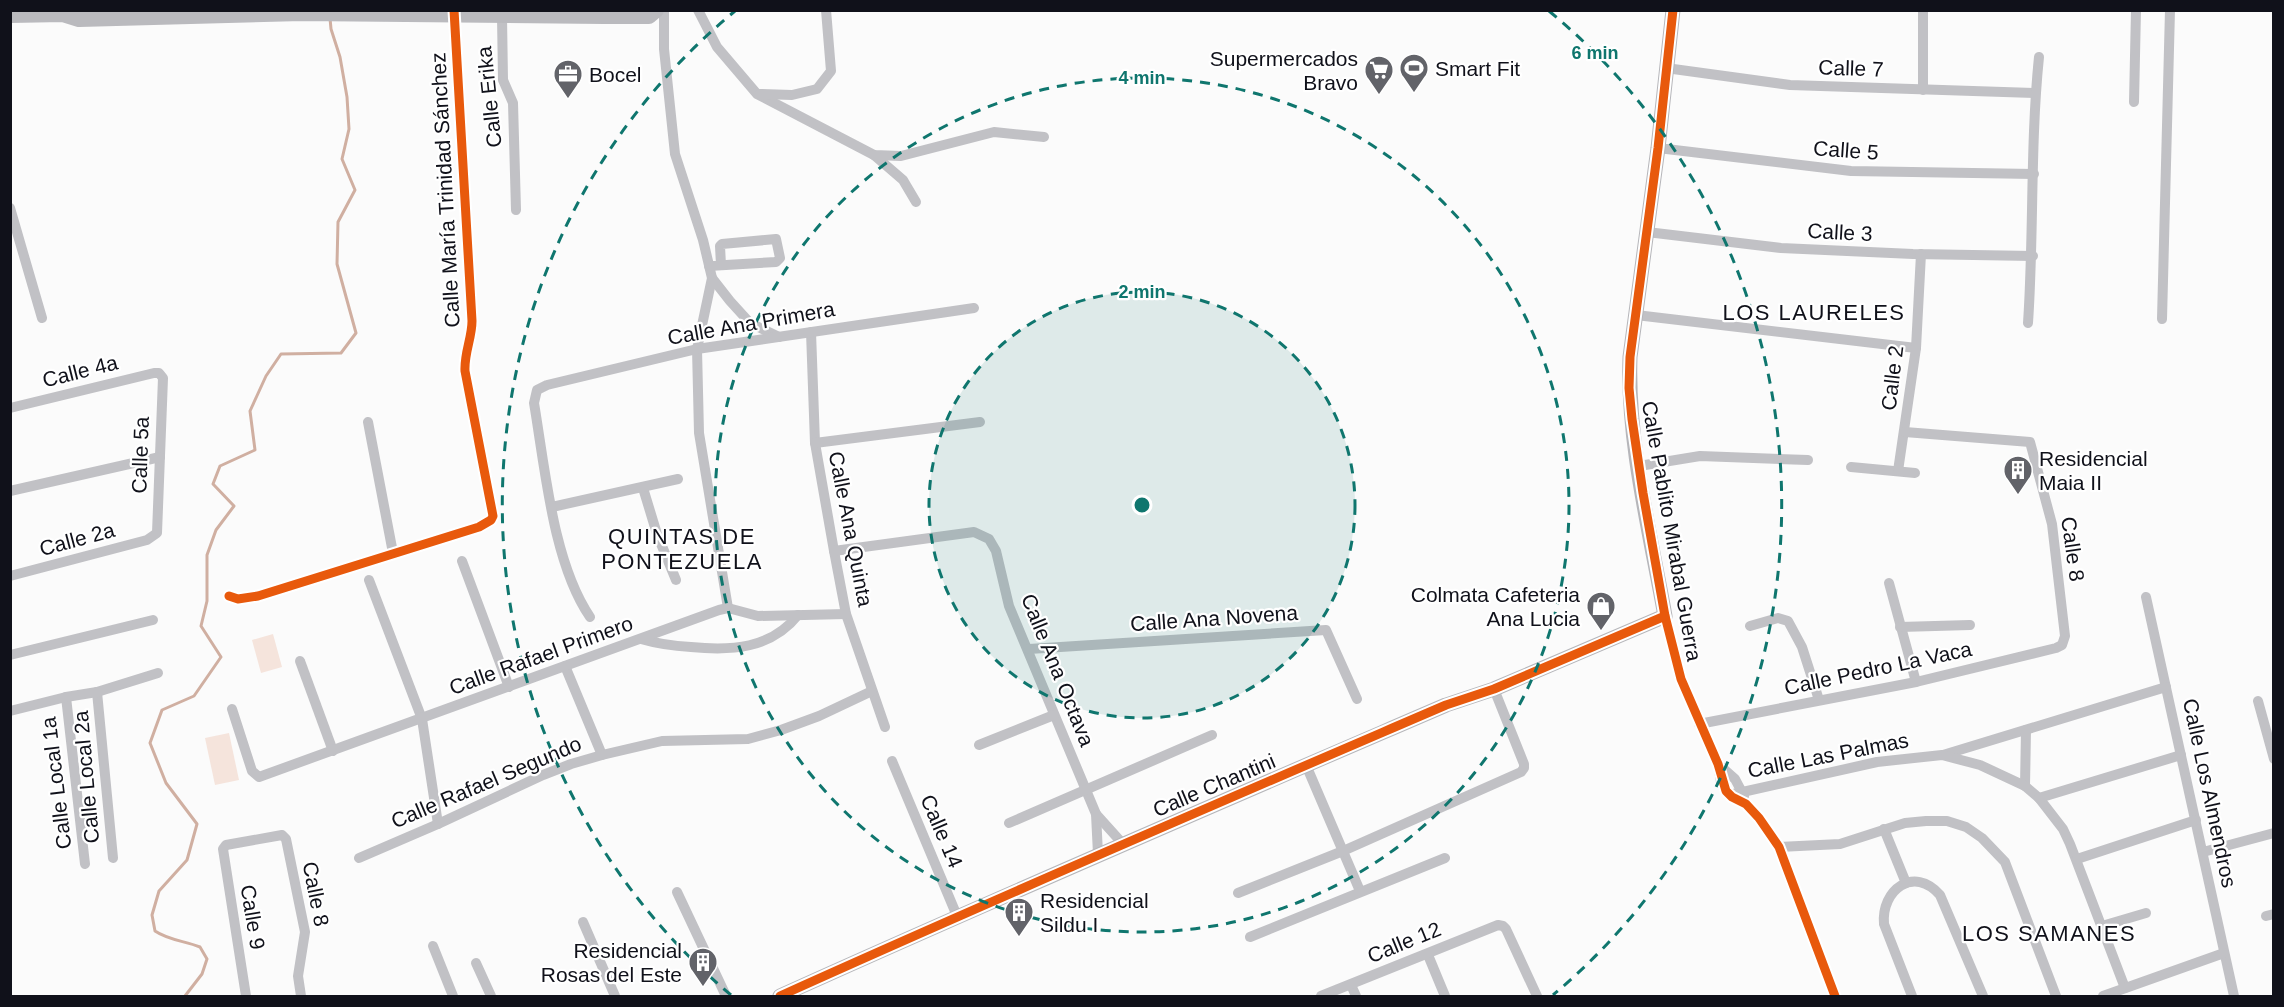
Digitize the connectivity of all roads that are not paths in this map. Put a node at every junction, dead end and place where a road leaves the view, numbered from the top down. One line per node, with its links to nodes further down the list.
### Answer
1 (656, 10): 12 (main road)
2 (664, 10): 31 (street)
3 (698, 10): 17 (street)
4 (826, 10): 17 (street)
5 (1673, 10): 14 (street, Calle Pablito Mirabal Guerra)
6 (1923, 10): 15 (street)
7 (2136, 10): 18 (street)
8 (2170, 10): 36 (street)
9 (57, 12): 10 (main road); 11 (main road)
10 (454, 13): 12 (main road); 60 (street, Calle María Trinidad Sánchez)
11 (10, 15)
12 (502, 17): 25 (street, Calle Erika)
13 (2039, 57): 16 (street)
14 (1666, 68): 15 (street, Calle 7); 20 (street, Calle Pablito Mirabal Guerra)
15 (1923, 90): 16 (street, Calle 7)
16 (2035, 93): 22 (street)
17 (757, 94): 21 (street)
18 (2134, 102)
19 (1044, 137): 21 (street)
20 (1658, 148): 22 (street, Calle 5); 27 (street, Calle Pablito Mirabal Guerra)
21 (874, 155): 23 (street)
22 (2034, 174): 29 (street)
23 (916, 202)
24 (10, 208): 26 (street)
25 (516, 210)
26 (12, 221): 35 (street)
27 (1647, 232): 28 (street, Calle 3); 34 (street, Calle Pablito Mirabal Guerra)
28 (1921, 254): 29 (street, Calle 3); 40 (street, Calle 2)
29 (2032, 256): 37 (street)
30 (721, 265): 30 (street); 31 (street)
31 (709, 266): 32 (street)
32 (712, 278): 39 (street); 41 (street)
33 (974, 308): 38 (street, Calle Ana Primera)
34 (1636, 315): 40 (street); 50 (street, Calle Pablito Mirabal Guerra)
35 (42, 318)
36 (2162, 319)
37 (2028, 323)
38 (811, 332): 39 (street, Calle Ana Primera); 47 (street, Calle Ana Quinta)
39 (779, 337): 41 (street, Calle Ana Primera)
40 (1916, 348): 46 (street, Calle 2)
41 (697, 349): 57 (street, Calle Ana Primera); 68 (street)
42 (159, 373): 43 (street, Calle 4a); 48 (street, Calle 5a)
43 (10, 408)
44 (368, 422): 60 (street)
45 (980, 422): 47 (street)
46 (1905, 432): 52 (street, Calle 2); 78 (street, Calle 8)
47 (815, 443): 59 (street, Calle Ana Quinta)
48 (160, 457): 56 (street); 58 (street, Calle 5a)
49 (1808, 460): 50 (street)
50 (1639, 466): 71 (street, Calle Pablito Mirabal Guerra)
51 (1851, 467): 52 (street)
52 (1898, 471): 53 (street)
53 (1915, 473)
54 (678, 479): 55 (street)
55 (643, 488): 57 (street); 64 (street)
56 (10, 491)
57 (552, 507): 72 (street)
58 (152, 537): 62 (street, Calle 2a)
59 (834, 551): 69 (street, Calle Ana Quinta); 79 (street, Calle Ana Octava)
60 (393, 553): 66 (street, Calle María Trinidad Sánchez)
61 (462, 561): 85 (street)
62 (10, 576)
63 (369, 580): 97 (street)
64 (676, 580)
65 (1888, 583): 76 (street)
66 (230, 596)
67 (2146, 597): 86 (street, Calle Los Almendros)
68 (728, 608): 70 (street); 77 (street, Calle Rafael Primero)
69 (846, 614): 70 (street); 89 (street, Calle Ana Quinta)
70 (798, 615): 77 (street)
71 (1665, 616): 87 (street, Calle Chantini); 98 (street, Calle Pablito Mirabal Guerra)
72 (590, 617)
73 (153, 620): 80 (street)
74 (1970, 625): 76 (street)
75 (1750, 626): 92 (street)
76 (1900, 627): 84 (street)
77 (641, 639): 82 (street, Calle Rafael Primero)
78 (2062, 645): 84 (street, Calle Pedro La Vaca)
79 (1029, 649): 91 (street, Calle Ana Novena); 96 (street, Calle Ana Octava)
80 (10, 655)
81 (300, 661): 103 (street)
82 (565, 666): 85 (street, Calle Rafael Primero); 104 (street)
83 (158, 673): 88 (street)
84 (1916, 682): 92 (street, Calle Pedro La Vaca)
85 (509, 687): 97 (street, Calle Rafael Primero)
86 (2166, 687): 100 (street); 105 (street, Calle Los Almendros)
87 (1494, 689): 110 (street, Calle Chantini); 124 (street)
88 (98, 692): 90 (street); 127 (street, Calle Local 2a)
89 (872, 692): 99 (street, Calle Ana Quinta); 104 (street, Calle Rafael Segundo)
90 (66, 697): 95 (street); 131 (street, Calle Local 1a)
91 (1358, 699)
92 (1819, 700): 98 (street, Calle Pedro La Vaca)
93 (2258, 701): 107 (street)
94 (232, 709): 103 (street, Calle Rafael Primero)
95 (10, 711)
96 (1054, 716): 102 (street); 112 (street, Calle Ana Octava)
97 (422, 719): 103 (street, Calle Rafael Primero); 118 (street)
98 (1699, 724): 109 (street, Calle Pablito Mirabal Guerra)
99 (885, 727)
100 (2026, 730): 106 (street); 111 (street)
101 (1212, 735): 112 (street)
102 (979, 745)
103 (333, 751)
104 (602, 755): 118 (street, Calle Rafael Segundo)
105 (2181, 755): 114 (street); 116 (street, Calle Los Almendros)
106 (1942, 756): 111 (street, Calle Las Palmas); 113 (street, Calle Las Palmas)
107 (2274, 759)
108 (892, 761): 137 (street, Calle 14)
109 (1718, 764): 113 (street); 113 (street)
110 (1306, 765): 121 (street, Calle Chantini); 124 (street)
111 (2025, 786): 114 (street, Calle Las Palmas)
112 (1086, 790): 115 (street, Calle Ana Octava); 117 (street)
113 (1744, 797): 123 (street)
114 (2039, 798): 130 (street, Calle Las Palmas)
115 (1096, 814): 121 (street, Calle Ana Octava); 126 (street, Calle Ana Octava)
116 (2196, 820): 125 (street, Calle Los Almendros); 130 (street)
117 (1009, 823)
118 (438, 824): 128 (street, Calle Rafael Segundo)
119 (1884, 829): 123 (street); 132 (street); 161 (street)
120 (2274, 833): 125 (street)
121 (1123, 844): 126 (street, Calle Chantini)
122 (226, 845): 147 (street, Calle 9); 148 (street, Calle 8)
123 (1779, 847): 158 (street)
124 (1343, 851): 133 (street); 135 (street)
125 (2203, 852): 142 (street, Calle Los Almendros)
126 (1098, 854): 137 (street, Calle Chantini)
127 (113, 858)
128 (359, 858)
129 (1445, 858): 133 (street)
130 (2077, 859): 139 (street, Calle Las Palmas)
131 (85, 864)
132 (1906, 883): 159 (street); 160 (street)
133 (1360, 891): 140 (street)
134 (677, 892): 152 (street)
135 (1238, 893)
136 (2146, 913): 139 (street)
137 (957, 916): 153 (street, Calle Chantini)
138 (583, 922): 151 (street)
139 (2102, 927): 146 (street, Calle Las Palmas)
140 (1251, 937)
141 (433, 946): 149 (street)
142 (2224, 953): 146 (street); 163 (street, Calle Los Almendros)
143 (1428, 955): 145 (street, Calle 12); 156 (street); 157 (street, Calle 12)
144 (476, 963): 150 (street)
145 (1351, 985): 154 (street, Calle 12); 155 (street)
146 (2125, 988): 162 (street)
147 (246, 996)
148 (301, 996)
149 (453, 996)
150 (491, 996)
151 (615, 996)
152 (726, 996)
153 (780, 996)
154 (1321, 996)
155 (1356, 996)
156 (1445, 996)
157 (1538, 996)
158 (1835, 996)
159 (1912, 996)
160 (1983, 996)
161 (2056, 996)
162 (2103, 996)
163 (2234, 996)

